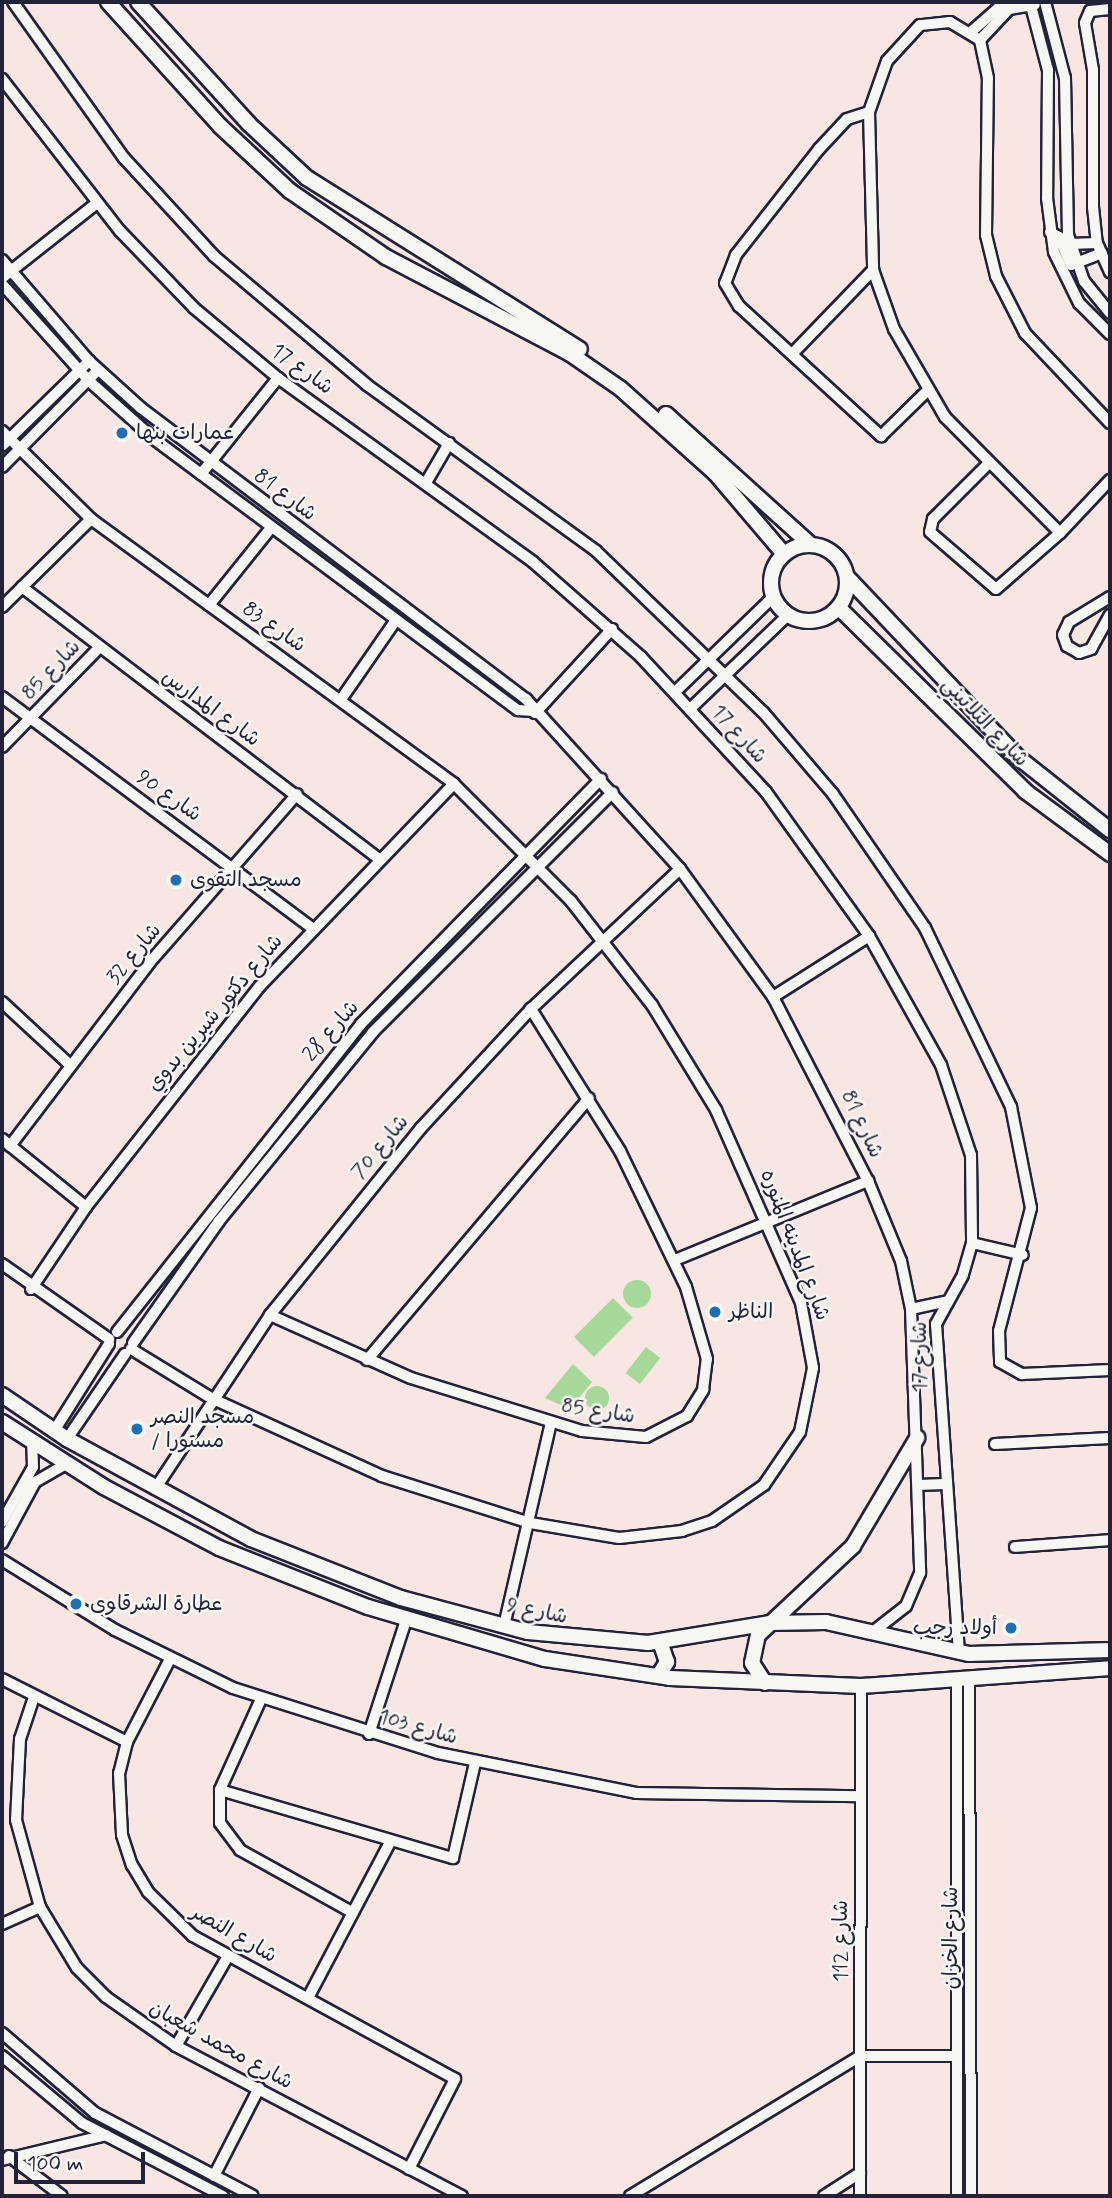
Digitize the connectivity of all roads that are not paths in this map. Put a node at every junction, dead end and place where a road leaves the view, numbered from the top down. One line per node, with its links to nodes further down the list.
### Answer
1 (13, 2): 33 (street)
2 (108, 2): 45 (main road)
3 (138, 2): 44 (main road)
4 (1005, 2): 8 (street)
5 (1045, 2): 14 (street)
6 (1034, 3): 9 (street); 13 (street)
7 (1110, 9): 15 (street)
8 (972, 31): 9 (street); 11 (street)
9 (980, 40): 31 (street)
10 (2, 79): 12 (street, شارع 17)
11 (869, 111): 18 (street); 24 (street)
12 (97, 203): 20 (street); 28 (street, شارع 17)
13 (1050, 232): 17 (street); 23 (street)
14 (1070, 244): 15 (street); 17 (street)
15 (1099, 248): 17 (street); 19 (street)
16 (2, 260): 20 (street, شارع 81)
17 (1075, 261): 22 (street)
18 (873, 271): 24 (street); 30 (street)
19 (1110, 272)
20 (6, 274): 25 (street, شارع 81)
21 (2, 284): 27 (street, شارع 81)
22 (1110, 313)
23 (1110, 334)
24 (792, 354): 30 (street)
25 (89, 361): 26 (street, شارع 81); 27 (street)
26 (98, 370): 29 (street); 35 (street, شارع 81)
27 (79, 371): 29 (street, شارع 81); 32 (street)
28 (278, 378): 35 (street); 40 (street, شارع 17)
29 (88, 380): 34 (street); 38 (street, شارع 81)
30 (925, 393): 36 (street)
31 (1110, 424)
32 (4, 439): 34 (street, شارع 83)
33 (449, 443): 40 (street); 60 (street)
34 (19, 450): 37 (street); 41 (street, شارع 83)
35 (210, 462): 38 (street); 46 (street, شارع 81)
36 (988, 464): 43 (street); 43 (street)
37 (2, 467)
38 (201, 474): 42 (street, شارع 81)
39 (1110, 480): 43 (street)
40 (426, 481): 58 (street, شارع 17)
41 (91, 519): 49 (street); 52 (street, شارع 83)
42 (270, 529): 48 (street, شارع 81); 52 (street)
43 (1060, 533)
44 (810, 544): 45 (main road); 47 (main road)
45 (784, 554): 50 (main road)
46 (349, 567): 48 (street); 66 (street, شارع 81)
47 (848, 579): 54 (main road); 73 (main road, شارع التلاتيني)
48 (341, 580): 57 (street, شارع 81)
49 (22, 587): 53 (street); 59 (street, شارع المدارس)
50 (773, 597): 55 (main road); 60 (street)
51 (1110, 597): 56 (street)
52 (209, 605): 64 (street, شارع 83)
53 (2, 607)
54 (839, 608): 55 (main road); 75 (main road, شارع التلاتيني)
55 (788, 615): 61 (street)
56 (1110, 615)
57 (396, 620): 64 (street); 66 (street, شارع 81)
58 (612, 629): 62 (street, شارع 17); 66 (street)
59 (98, 649): 67 (street, شارع 85); 72 (street, شارع المدارس)
60 (709, 657): 61 (street); 62 (street)
61 (725, 674): 65 (street); 96 (street)
62 (675, 692): 65 (street, شارع 17)
63 (2, 697): 67 (street, شارع 90)
64 (342, 698): 70 (street, شارع 83)
65 (691, 708): 81 (street, شارع 17)
66 (534, 712): 69 (street, شارع 81)
67 (29, 720): 68 (street, شارع 85); 78 (street, شارع 90)
68 (2, 747)
69 (601, 779): 71 (street, شارع 81); 74 (street, شارع 28)
70 (454, 784): 74 (street, شارع 83); 76 (street, شارع دكتور شيرين بدوي)
71 (613, 792): 77 (street, شارع 28); 79 (street, شارع 81)
72 (297, 794): 76 (street, شارع المدارس); 78 (street, شارع 32)
73 (1110, 830)
74 (526, 852): 77 (street, شارع المدينه المنوره); 83 (street, شارع 28)
75 (1110, 853)
76 (378, 858): 80 (street, شارع دكتور شيرين بدوي)
77 (537, 863): 82 (street, شارع المدينه المنوره); 84 (street, شارع 28)
78 (235, 866): 80 (street, شارع 90); 88 (street, شارع 32)
79 (680, 869): 82 (street, شارع 70); 85 (street, شارع 81)
80 (312, 928): 93 (street, شارع دكتور شيرين بدوي)
81 (869, 936): 85 (street); 95 (street, شارع 17)
82 (603, 940): 87 (street, شارع 70); 94 (street, شارع المدينه المنوره)
83 (401, 980): 84 (street); 103 (street, شارع 28)
84 (411, 990): 104 (street, شارع 28)
85 (773, 998): 92 (street, شارع 81)
86 (2, 1002): 88 (street)
87 (531, 1009): 89 (street, شارع 85); 102 (street, شارع 70)
88 (70, 1065): 91 (street, شارع 32)
89 (589, 1098): 97 (street, شارع 85); 105 (street)
90 (2, 1139): 91 (street)
91 (10, 1146): 93 (street)
92 (868, 1181): 94 (street); 101 (street, شارع 81)
93 (86, 1207): 99 (street, شارع دكتور شيرين بدوي)
94 (769, 1221): 97 (street); 121 (street, شارع المدينه المنوره)
95 (972, 1243): 96 (street); 100 (street, شارع 17)
96 (1023, 1255): 106 (street)
97 (675, 1260): 110 (street, شارع 85)
98 (2, 1264): 99 (street)
99 (31, 1289): 103 (street)
100 (946, 1302): 101 (street); 117 (street, شارع 17)
101 (911, 1309): 112 (street, شارع 81)
102 (270, 1315): 105 (street, شارع 85); 108 (street, شارع 70)
103 (112, 1338): 104 (street); 104 (street); 111 (street, شارع 28)
104 (130, 1349): 108 (street, شارع المدينه المنوره); 111 (street, شارع 28)
105 (367, 1360): 110 (street, شارع 85)
106 (1110, 1370)
107 (2, 1395): 111 (main road, شارع 9)
108 (211, 1398): 119 (street, شارع 70); 121 (street, شارع المدينه المنوره)
109 (2, 1422): 114 (main road, شارع 9)
110 (551, 1423): 121 (street)
111 (61, 1435): 119 (main road, شارع 9)
112 (917, 1437): 118 (street, شارع 81); 127 (main road)
113 (1110, 1438): 115 (street)
114 (33, 1444): 116 (main road, شارع 9); 120 (street)
115 (995, 1444)
116 (65, 1465): 123 (street); 126 (main road, شارع 9)
117 (944, 1484): 118 (street); 132 (street, شارع 17)
118 (918, 1485): 129 (street, شارع 81)
119 (155, 1489): 128 (main road, شارع 9)
120 (2, 1522)
121 (530, 1523): 128 (street)
122 (1110, 1540): 124 (street)
123 (2, 1543)
124 (1015, 1546)
125 (2, 1560): 133 (street, شارع 103)
126 (406, 1620): 135 (main road, شارع 9); 142 (street)
127 (770, 1623): 129 (main road, شارع 9); 130 (main road, شارع 9); 138 (main road)
128 (504, 1626): 130 (main road, شارع 9)
129 (877, 1629): 132 (main road, شارع 9)
130 (660, 1642): 135 (main road)
131 (1110, 1650): 132 (main road, شارع 9)
132 (959, 1653)
133 (170, 1659): 141 (street, شارع 103); 143 (street, شارع النصر)
134 (1110, 1668): 137 (main road, شارع 9)
135 (658, 1676): 138 (main road, شارع 9)
136 (2, 1679): 140 (street)
137 (963, 1680): 139 (main road, شارع 9); 152 (street, شارع الخزان); 153 (street, شارع الخزان)
138 (765, 1683): 139 (main road, شارع 9)
139 (861, 1686): 146 (street, شارع 112)
140 (34, 1698): 143 (street); 148 (street, شارع محمد شعبان)
141 (261, 1699): 142 (street, شارع 103); 145 (street)
142 (369, 1734): 144 (street, شارع 103)
143 (127, 1742): 151 (street, شارع النصر)
144 (475, 1763): 146 (street, شارع 103); 147 (street)
145 (220, 1790): 147 (street); 149 (street)
146 (860, 1796): 158 (street, شارع 112)
147 (389, 1843): 149 (street)
148 (40, 1907): 150 (street); 156 (street, شارع محمد شعبان)
149 (352, 1912): 154 (street)
150 (2, 1924)
151 (228, 1956): 154 (street, شارع النصر); 156 (street)
152 (957, 1994): 153 (street); 159 (street, شارع الخزان)
153 (970, 1994): 174 (street, شارع الخزان)
154 (309, 1996): 163 (street, شارع النصر)
155 (2, 2033): 165 (street)
156 (176, 2046): 160 (street, شارع محمد شعبان)
157 (2, 2056): 161 (street)
158 (860, 2056): 159 (street); 164 (street, شارع 112); 170 (street)
159 (957, 2056): 173 (street, شارع الخزان)
160 (258, 2088): 163 (street, شارع محمد شعبان); 165 (street)
161 (106, 2135): 162 (street); 167 (street)
162 (5, 2158): 166 (street)
163 (409, 2169): 169 (street, شارع محمد شعبان)
164 (860, 2173): 171 (street); 172 (street, شارع 112)
165 (214, 2176): 168 (street)
166 (62, 2196)
167 (223, 2196)
168 (253, 2196)
169 (462, 2196)
170 (630, 2196)
171 (824, 2196)
172 (860, 2196)
173 (957, 2196)
174 (971, 2196)

